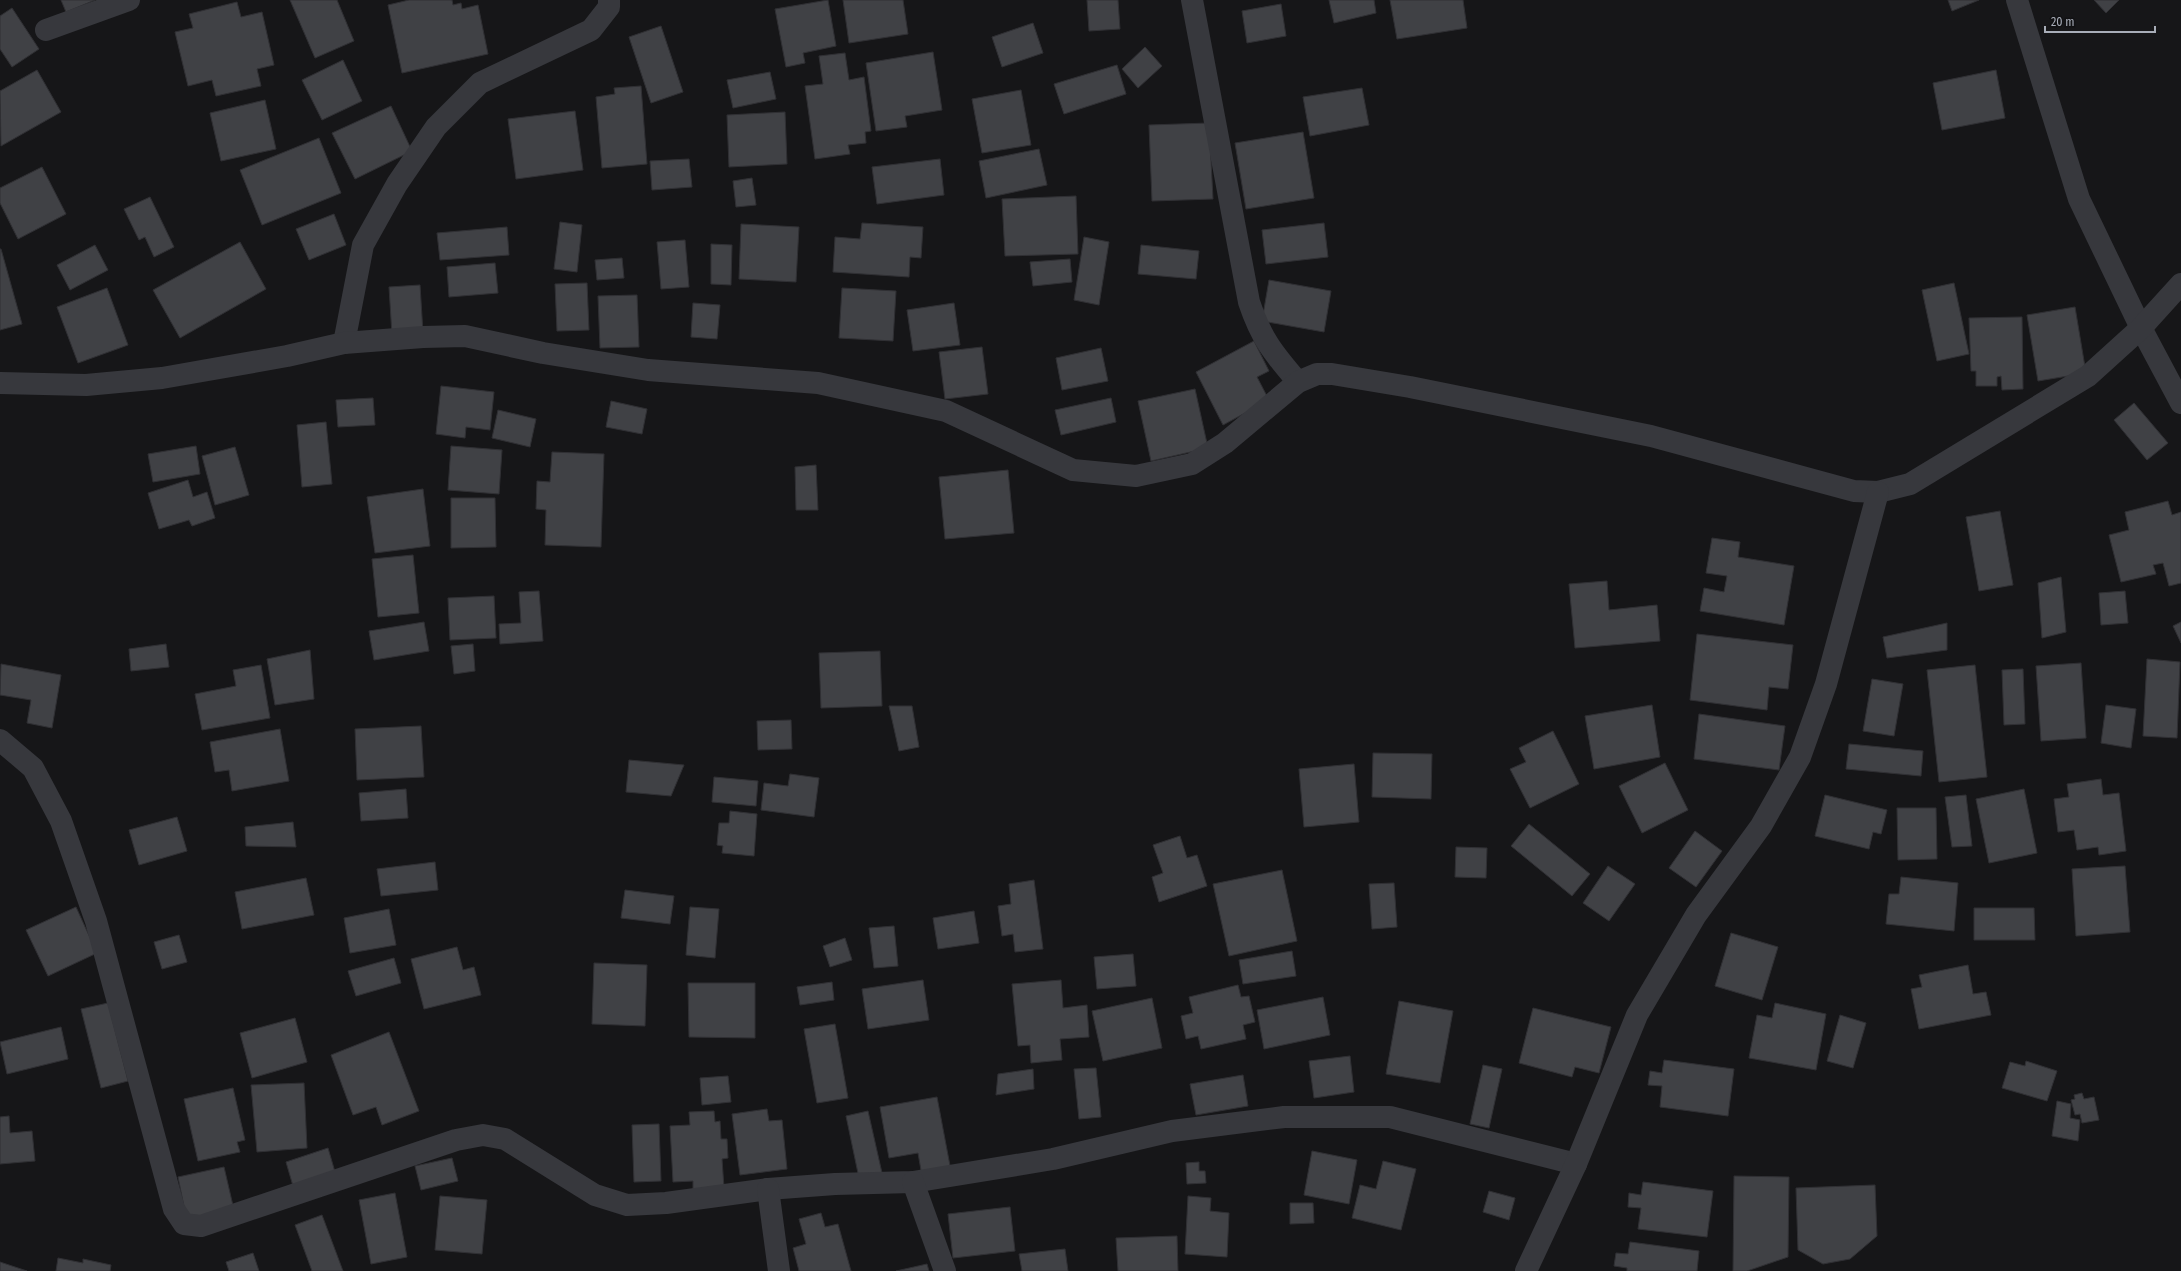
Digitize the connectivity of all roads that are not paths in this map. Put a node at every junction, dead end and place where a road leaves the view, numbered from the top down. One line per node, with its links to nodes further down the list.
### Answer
1 (129, 0): 5 (street)
2 (609, 0): 8 (street)
3 (1192, 0): 9 (street)
4 (2017, 0): 7 (street)
5 (46, 30)
6 (2181, 284): 7 (street)
7 (2141, 328): 11 (street); 12 (street)
8 (344, 343): 9 (street); 10 (street)
9 (1298, 382): 12 (street)
10 (0, 383)
11 (2181, 403)
12 (1878, 492): 14 (street)
13 (0, 740): 16 (street)
14 (1576, 1164): 15 (street); 19 (street)
15 (913, 1182): 16 (street); 18 (street)
16 (768, 1189): 17 (street)
17 (779, 1271)
18 (944, 1271)
19 (1526, 1271)

